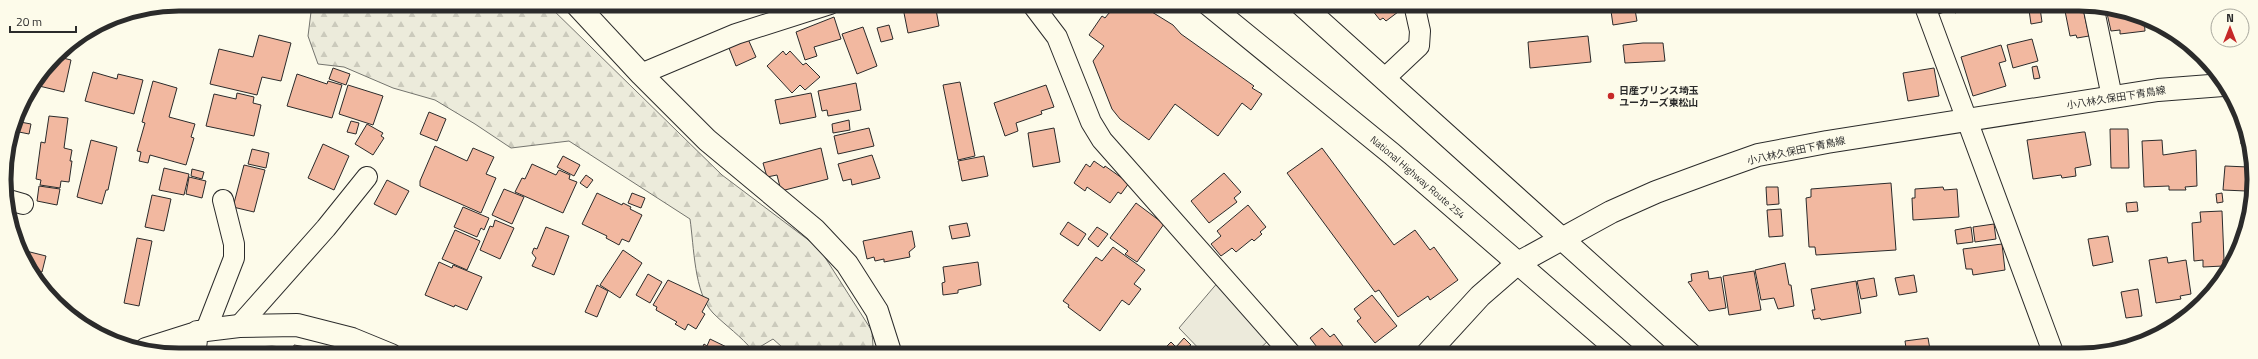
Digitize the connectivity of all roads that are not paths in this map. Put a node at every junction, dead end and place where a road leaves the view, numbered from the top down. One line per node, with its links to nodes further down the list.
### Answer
1 (582, 11): 9 (main road)
2 (808, 11): 9 (street)
3 (1037, 11): 24 (street)
4 (1217, 11): 17 (main road, National Highway Route 254)
5 (1309, 11): 10 (main road)
6 (1416, 11): 10 (street)
7 (1927, 11): 13 (street)
8 (2094, 11): 12 (street)
9 (641, 74): 23 (main road)
10 (1384, 79): 16 (main road)
11 (2218, 85): 12 (main road, 小八林久保田下青鳥線)
12 (2112, 97): 13 (main road, 小八林久保田下青鳥線)
13 (1966, 121): 16 (main road, 小八林久保田下青鳥線); 28 (street)
14 (367, 177): 18 (street)
15 (223, 200): 19 (street)
16 (1561, 239): 17 (main road, 小八林久保田下青鳥線); 27 (main road)
17 (1518, 263): 25 (main road, 小八林久保田下青鳥線); 26 (main road, National Highway Route 254)
18 (239, 326): 19 (main road); 22 (main road)
19 (202, 331): 20 (main road); 21 (main road)
20 (154, 346)
21 (196, 348)
22 (374, 348)
23 (889, 348)
24 (1286, 348)
25 (1432, 348)
26 (1616, 348)
27 (1683, 348)
28 (2051, 348)

